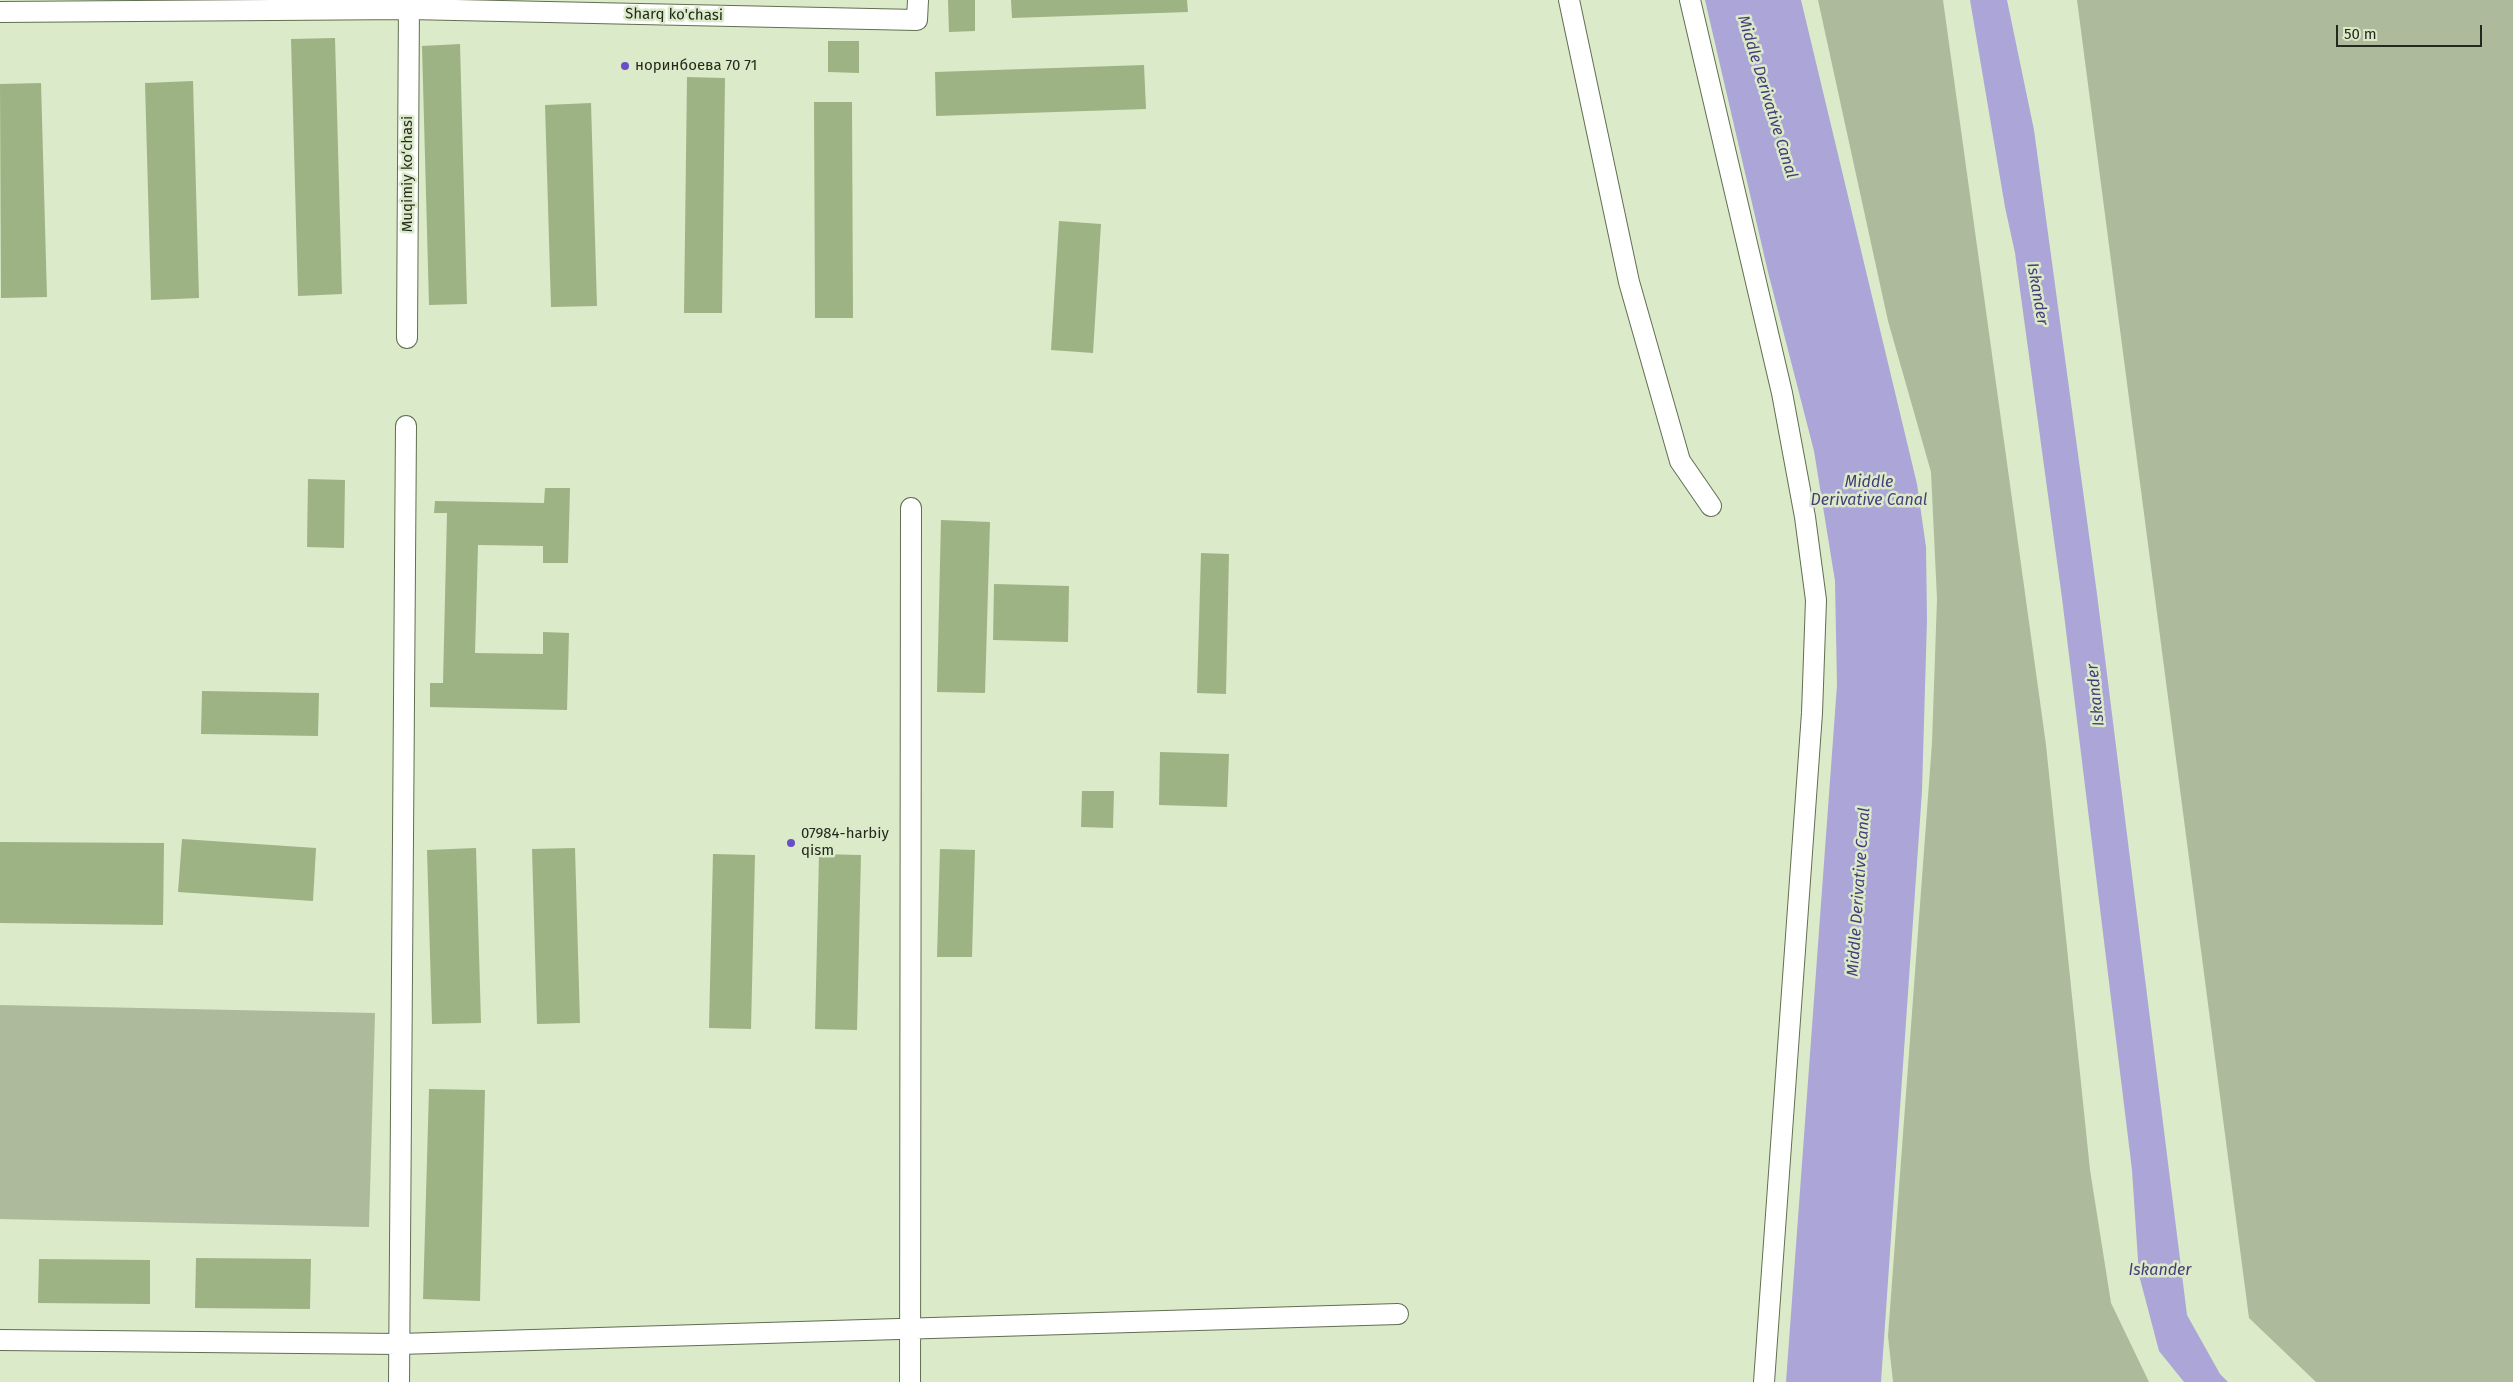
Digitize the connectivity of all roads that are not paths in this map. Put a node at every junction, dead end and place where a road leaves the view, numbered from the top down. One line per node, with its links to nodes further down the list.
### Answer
1 (918, 0): 4 (street, Sharq ko'chasi)
2 (1569, 0): 9 (street)
3 (1690, 0): 17 (street)
4 (409, 4): 5 (street); 7 (street, Muqimiy ko‘chasi)
5 (144, 5): 6 (street)
6 (0, 12)
7 (407, 338)
8 (406, 426): 14 (street)
9 (1711, 506)
10 (911, 508): 12 (street)
11 (1398, 1314): 12 (street)
12 (911, 1329): 14 (street); 16 (street)
13 (0, 1340): 14 (street)
14 (399, 1344): 15 (street)
15 (398, 1382)
16 (910, 1382)
17 (1764, 1382)

